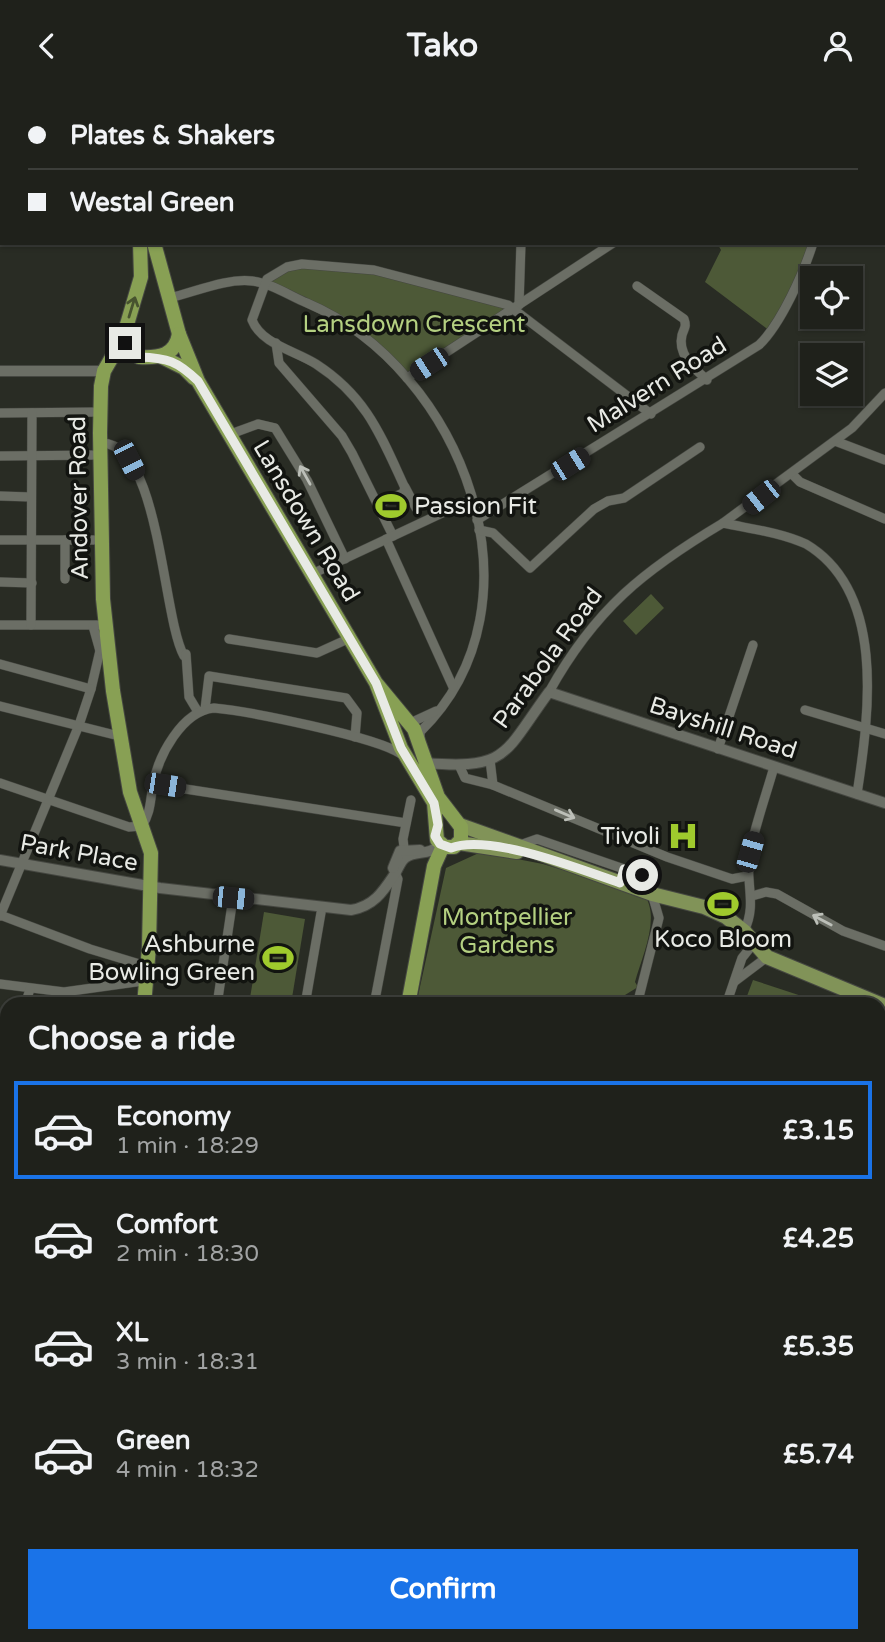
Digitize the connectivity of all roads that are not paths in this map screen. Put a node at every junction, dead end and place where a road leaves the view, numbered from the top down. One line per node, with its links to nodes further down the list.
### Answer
1 (140, 245): 9 (highway)
2 (154, 245): 7 (highway)
3 (162, 245): 7 (street)
4 (521, 245): 13 (street)
5 (610, 245): 13 (street)
6 (812, 245): 22 (street, Malvern Road)
7 (158, 260): 8 (highway)
8 (162, 275): 9 (highway); 12 (highway, Lansdown Road)
9 (141, 277): 15 (highway, Andover Road, one-way to 9)
10 (265, 285): 12 (street); 13 (street); 16 (street); 21 (street)
11 (637, 286): 22 (street)
12 (169, 298): 14 (highway, Lansdown Road)
13 (517, 307): 21 (street); 28 (street)
14 (179, 334): 18 (highway); 23 (highway, Lansdown Road)
15 (123, 338): 17 (highway); 20 (highway, Andover Road)
16 (276, 343): 37 (street); 41 (street)
17 (139, 357): 18 (highway); 20 (highway)
18 (162, 357): 23 (highway, Lansdown Road)
19 (0, 371): 20 (street)
20 (104, 371): 25 (highway, Andover Road)
21 (407, 378): 40 (street)
22 (707, 380): 28 (street, Malvern Road)
23 (198, 381): 29 (highway, Lansdown Road)
24 (885, 393): 30 (street, Parabola Road)
25 (100, 412): 27 (street); 32 (highway, Andover Road)
26 (0, 413): 27 (street)
27 (32, 413): 34 (street)
28 (652, 414): 44 (street, Malvern Road)
29 (228, 435): 52 (street, one-way to 29); 53 (highway, Lansdown Road)
30 (835, 441): 35 (street); 36 (street, Parabola Road)
31 (700, 447): 46 (street)
32 (100, 449): 34 (street); 50 (highway, Andover Road); 70 (street)
33 (0, 456): 34 (street)
34 (32, 456): 39 (street)
35 (885, 460)
36 (792, 474): 43 (street); 45 (street, Parabola Road)
37 (405, 487): 41 (street); 42 (street)
38 (0, 496): 39 (street)
39 (32, 497): 49 (street)
40 (472, 499): 44 (street); 47 (street)
41 (378, 504): 47 (street)
42 (416, 508)
43 (885, 519)
44 (477, 520): 46 (street)
45 (723, 523): 67 (street, Parabola Road); 74 (street)
46 (480, 530): 65 (street)
47 (390, 538): 52 (street); 65 (street)
48 (0, 540): 49 (street)
49 (31, 540): 51 (street); 56 (street)
50 (102, 540): 51 (street); 59 (highway, Andover Road)
51 (65, 541): 54 (street)
52 (345, 559): 53 (street)
53 (312, 574): 60 (highway, Lansdown Road)
54 (65, 579)
55 (0, 582): 56 (street)
56 (32, 583): 58 (street)
57 (0, 625): 58 (street)
58 (31, 625): 59 (street)
59 (99, 625): 66 (street, Andover Road); 76 (highway, Andover Road)
60 (350, 638): 61 (street); 64 (highway, Lansdown Road)
61 (229, 639)
62 (753, 645): 79 (street)
63 (0, 664): 66 (street)
64 (376, 683): 72 (highway, Lansdown Road); 78 (highway, Lansdown Road)
65 (453, 687): 71 (street)
66 (92, 689): 73 (street, Andover Road)
67 (549, 692): 79 (street, Bayshill Road); 82 (street, Parabola Road)
68 (0, 706): 73 (street)
69 (805, 710): 74 (street)
70 (201, 711): 77 (street); 77 (street); 88 (street)
71 (436, 711): 72 (street); 80 (street)
72 (408, 722): 78 (highway); 80 (highway, Lansdown Road)
73 (79, 725): 76 (street); 91 (street, Andover Road)
74 (867, 728): 75 (street); 90 (street)
75 (885, 734)
76 (119, 736): 97 (highway, Andover Road)
77 (355, 737): 78 (street)
78 (392, 739): 81 (highway, Lansdown Road)
79 (718, 749): 85 (street, Bayshill Road)
80 (423, 752): 81 (highway); 83 (street, Parabola Road); 86 (highway, Lansdown Road)
81 (409, 760): 96 (highway, Lansdown Road)
82 (491, 760): 84 (street, Parabola Road); 89 (street)
83 (447, 764): 84 (street, Parabola Road); 86 (street)
84 (459, 765): 89 (street)
85 (774, 767): 90 (street, Bayshill Road); 107 (street)
86 (432, 782): 95 (highway, Lansdown Road)
87 (0, 783): 91 (street)
88 (153, 784): 94 (street); 97 (street)
89 (493, 785): 107 (street, one-way to 107)
90 (857, 794): 93 (street, Bayshill Road)
91 (49, 799): 97 (street); 102 (street, Andover Road)
92 (411, 800): 94 (street)
93 (885, 803)
94 (406, 823): 100 (street)
95 (457, 823): 96 (highway); 98 (highway); 99 (main road)
96 (438, 825): 98 (highway)
97 (142, 826): 108 (highway, Andover Road)
98 (446, 844): 99 (main road); 100 (street); 103 (highway); 103 (street)
99 (526, 849): 106 (main road)
100 (404, 853): 103 (street); 104 (street, Park Place)
101 (0, 860): 102 (street, Park Place)
102 (22, 864): 108 (street, Park Place); 113 (street, Andover Road)
103 (432, 865): 128 (highway)
104 (393, 873): 112 (street, Park Place); 127 (street)
105 (642, 875): 106 (street)
106 (622, 876): 109 (main road)
107 (747, 876): 110 (street)
108 (151, 887): 111 (street, Park Place); 118 (highway, Andover Road)
109 (652, 894): 114 (main road); 129 (street)
110 (752, 896): 114 (street); 116 (street, one-way to 110)
111 (233, 898): 112 (street, Park Place); 125 (street)
112 (322, 907): 126 (street)
113 (0, 916): 118 (street)
114 (744, 931): 115 (main road)
115 (754, 943): 117 (main road); 120 (street)
116 (885, 946)
117 (767, 957): 120 (street); 131 (main road)
118 (146, 966): 119 (highway, Andover Road)
119 (144, 981): 122 (street); 124 (highway, Andover Road)
120 (734, 982): 130 (street)
121 (0, 984): 122 (street)
122 (30, 989): 123 (street)
123 (28, 997)
124 (144, 997)
125 (218, 997)
126 (306, 997)
127 (376, 997)
128 (409, 997)
129 (639, 997)
130 (729, 997)
131 (863, 997)

